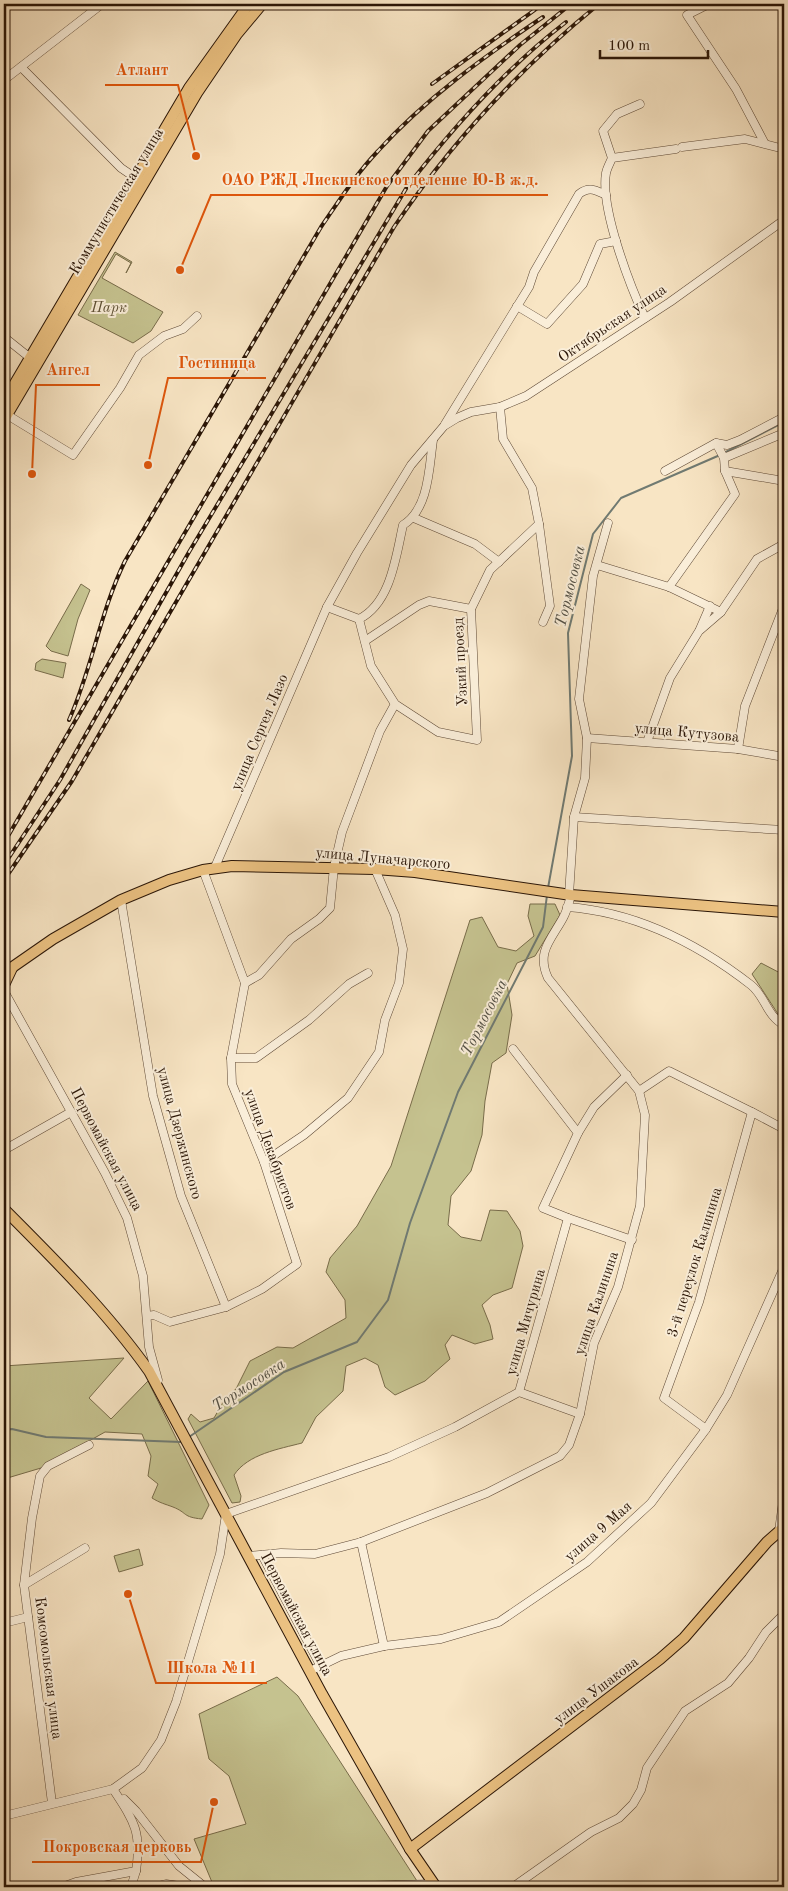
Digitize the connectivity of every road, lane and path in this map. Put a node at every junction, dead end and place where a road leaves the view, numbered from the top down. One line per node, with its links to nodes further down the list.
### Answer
1 (102, 4): 7 (street)
2 (250, 4): 13 (main road, Коммунистическая улица)
3 (262, 4): 13 (main road, Коммунистическая улица)
4 (709, 4): 10 (street)
5 (780, 4): 6 (street)
6 (784, 10)
7 (21, 67): 8 (street); 13 (street)
8 (4, 80)
9 (640, 104): 12 (street)
10 (764, 142): 11 (street); 12 (street)
11 (784, 149)
12 (612, 158): 14 (street)
13 (140, 181): 21 (main road, Коммунистическая улица)
14 (606, 195): 16 (street); 17 (street)
15 (784, 220): 19 (street, Октябрьская улица)
16 (616, 242): 17 (street); 19 (street)
17 (517, 306): 26 (street)
18 (197, 316): 24 (street)
19 (646, 318): 23 (street, Октябрьская улица)
20 (4, 337): 21 (street)
21 (34, 360): 22 (main road, Коммунистическая улица); 24 (main road, Коммунистическая улица)
22 (4, 402)
23 (500, 407): 26 (street, Октябрьская улица); 36 (street)
24 (5, 416)
25 (784, 417): 29 (street)
26 (444, 426): 28 (street, улица Сергея Лазо)
27 (784, 433): 30 (street)
28 (433, 438): 34 (street); 43 (street, улица Сергея Лазо)
29 (716, 443): 30 (street); 31 (street)
30 (724, 458): 32 (street)
31 (665, 471)
32 (725, 471): 33 (street); 40 (street)
33 (784, 481)
34 (414, 518): 38 (street); 46 (street)
35 (608, 523): 39 (street)
36 (540, 524): 38 (street, Узкий проезд); 47 (street)
37 (784, 544): 45 (street)
38 (499, 562): 44 (street, Узкий проезд)
39 (597, 564): 40 (street); 51 (street)
40 (669, 587): 41 (street)
41 (710, 606): 45 (street); 48 (street)
42 (784, 606): 53 (street)
43 (327, 607): 46 (street); 57 (street, улица Сергея Лазо)
44 (471, 609): 49 (street); 50 (street, Узкий проезд)
45 (721, 612): 48 (street)
46 (358, 619): 49 (street)
47 (543, 622)
48 (699, 631): 52 (street)
49 (364, 641): 50 (street)
50 (395, 704): 58 (street)
51 (587, 738): 52 (street, улица Кутузова); 55 (street)
52 (647, 742): 53 (street, улица Кутузова)
53 (738, 749): 54 (street, улица Кутузова)
54 (784, 757)
55 (574, 817): 56 (street); 61 (street)
56 (784, 830)
57 (215, 867): 58 (main road, улица Луначарского); 60 (main road, улица Луначарского)
58 (334, 867): 59 (main road, улица Луначарского); 68 (street)
59 (375, 869): 61 (main road, улица Луначарского); 81 (street)
60 (203, 870): 62 (main road, улица Луначарского); 68 (street)
61 (570, 895): 63 (street); 64 (main road, улица Луначарского)
62 (121, 900): 65 (main road, улица Луначарского); 86 (street, улица Дзержинского)
63 (568, 907): 71 (street); 74 (street)
64 (784, 912)
65 (13, 967): 66 (main road, улица Луначарского); 69 (main road)
66 (4, 973)
67 (368, 973): 73 (street)
68 (245, 983): 73 (street, улица Декабристов)
69 (4, 985)
70 (4, 991): 76 (street, Первомайская улица)
71 (784, 1026)
72 (512, 1048): 79 (street)
73 (231, 1058): 81 (street, улица Декабристов)
74 (627, 1076): 75 (street); 79 (street)
75 (640, 1091): 77 (street); 84 (street, улица Калинина)
76 (71, 1112): 80 (street); 87 (street, Первомайская улица)
77 (752, 1112): 78 (street); 91 (street, 3-й переулок Калинина)
78 (784, 1129)
79 (578, 1133): 83 (street)
80 (4, 1150)
81 (264, 1162): 86 (street, улица Декабристов)
82 (4, 1209): 88 (main road, Первомайская улица)
83 (568, 1218): 84 (street); 89 (street, улица Мичурина)
84 (632, 1240): 90 (street, улица Калинина)
85 (784, 1267): 91 (street, улица 9 Мая)
86 (226, 1307): 87 (street)
87 (147, 1316): 88 (street, Первомайская улица)
88 (161, 1391): 94 (main road, Первомайская улица)
89 (519, 1392): 90 (street); 94 (street, улица Мичурина)
90 (580, 1414): 96 (street, улица Калинина)
91 (706, 1428): 105 (street, улица 9 Мая)
92 (89, 1445): 101 (street, Комсомольская улица)
93 (784, 1494): 95 (street)
94 (226, 1514): 100 (main road, Первомайская улица); 108 (street)
95 (781, 1529): 97 (street); 111 (main road, улица Ушакова)
96 (361, 1542): 99 (street, улица Калинина); 105 (street)
97 (784, 1543)
98 (85, 1548): 101 (street)
99 (262, 1555): 100 (street, улица Калинина); 106 (street)
100 (249, 1556): 107 (main road, Первомайская улица)
101 (24, 1585): 103 (street, Комсомольская улица)
102 (784, 1614): 120 (street)
103 (28, 1617): 104 (street); 109 (street, Комсомольская улица)
104 (4, 1622)
105 (384, 1646): 106 (street, улица 9 Мая)
106 (320, 1665): 107 (street, улица 9 Мая)
107 (310, 1671): 111 (main road, Первомайская улица)
108 (113, 1789): 109 (street); 112 (street); 118 (street)
109 (52, 1803): 110 (street)
110 (4, 1816)
111 (410, 1849): 113 (main road, Первомайская улица)
112 (136, 1871): 114 (street); 115 (street)
113 (435, 1885): 119 (street)
114 (62, 1887)
115 (131, 1887)
116 (154, 1887): 117 (street)
117 (186, 1887)
118 (205, 1887)
119 (316, 1887)
120 (513, 1887)

